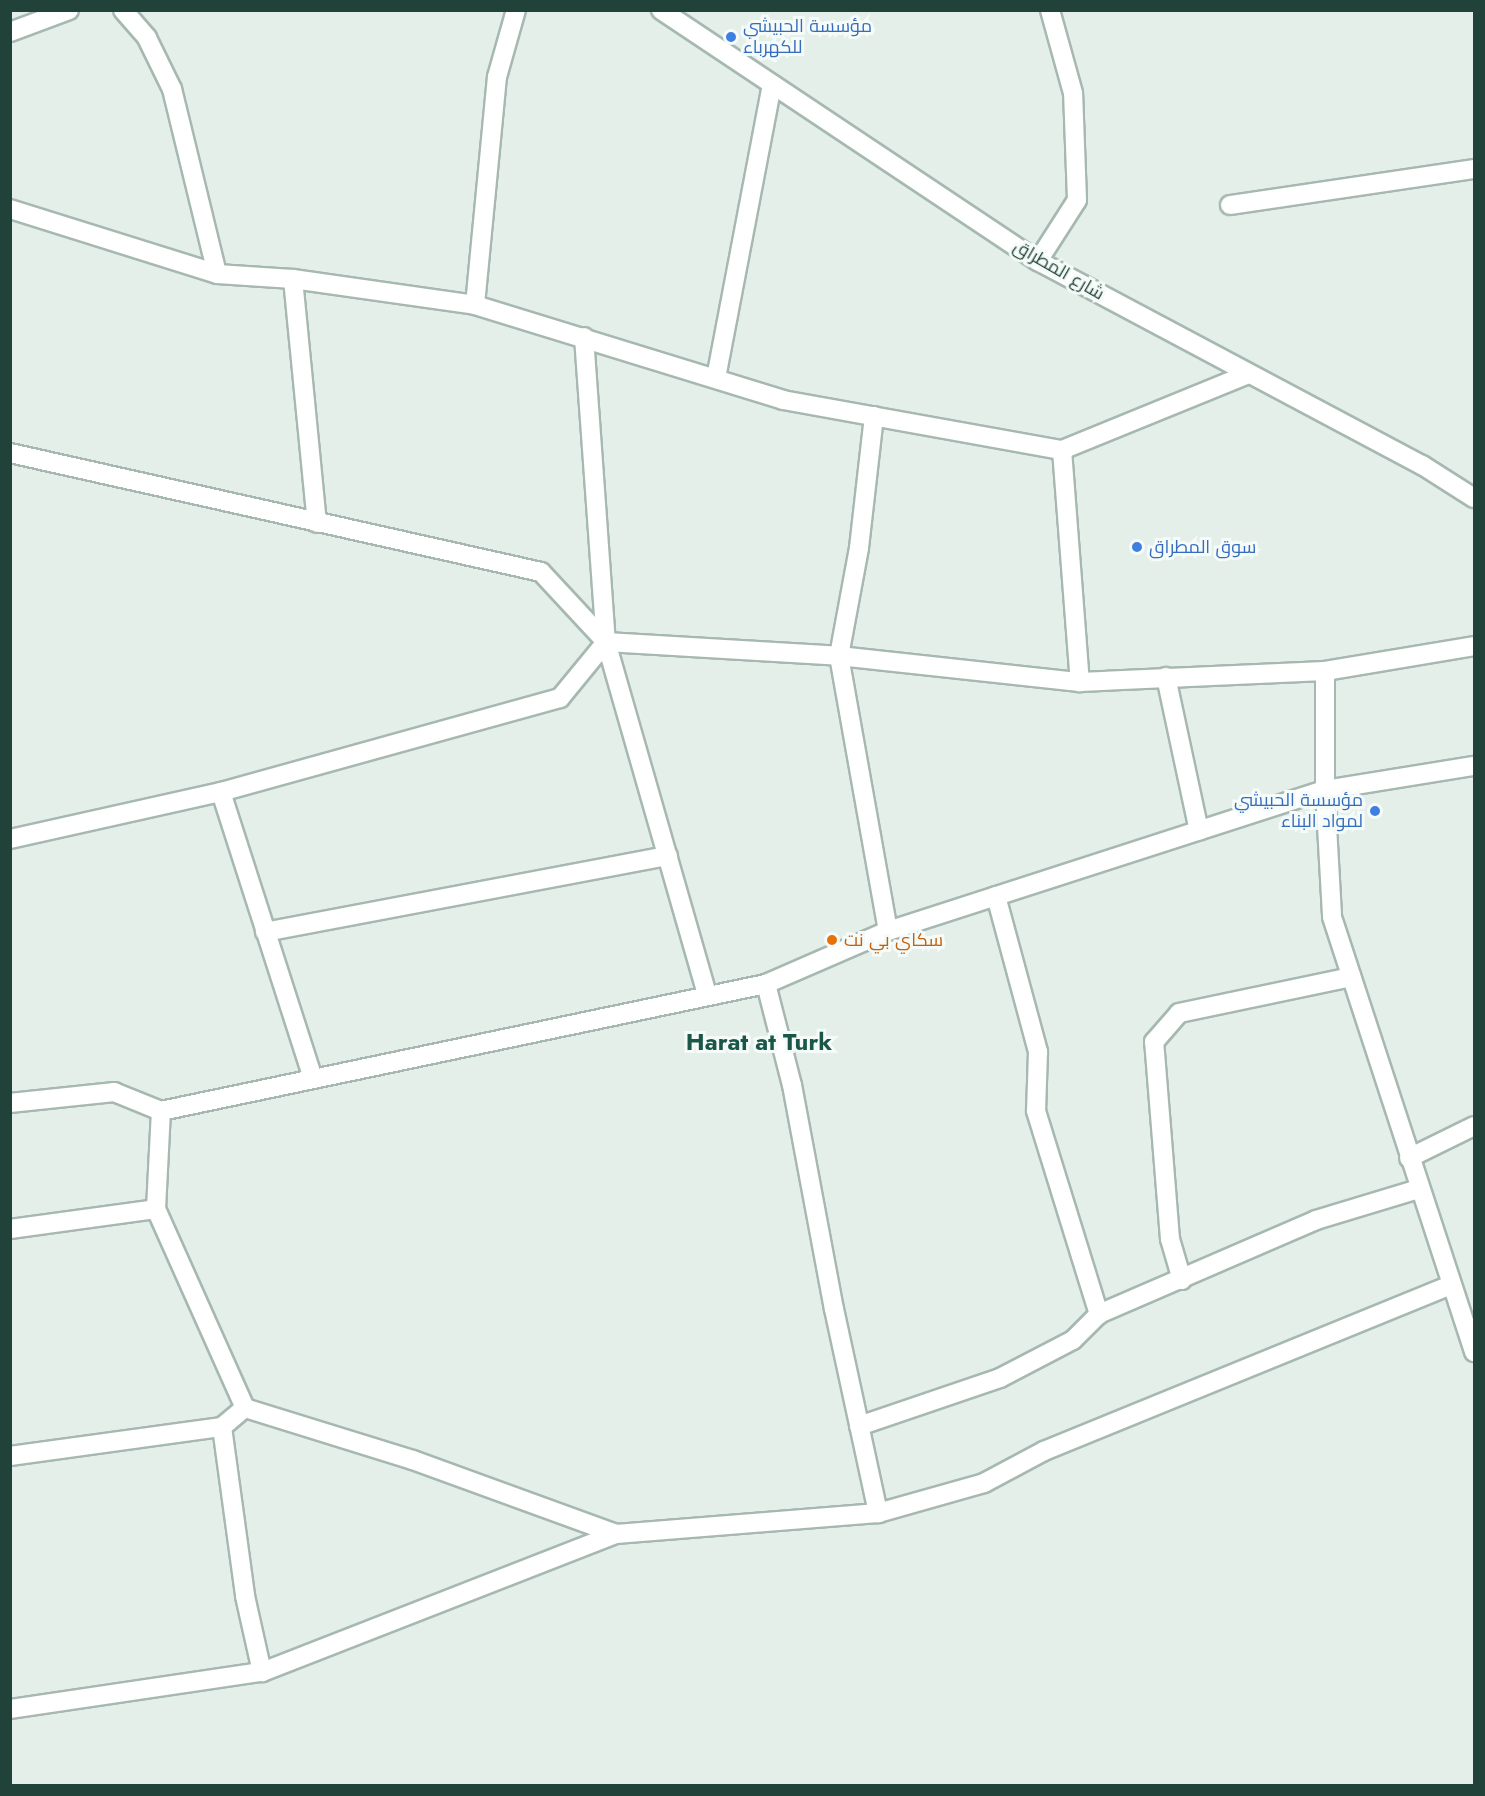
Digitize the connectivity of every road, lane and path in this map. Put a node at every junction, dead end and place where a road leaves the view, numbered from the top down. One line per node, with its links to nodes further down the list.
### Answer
1 (69, 10): 6 (street)
2 (123, 10): 12 (street)
3 (516, 10): 14 (street)
4 (661, 10): 7 (street, شارع المطراق)
5 (1050, 10): 11 (street)
6 (10, 32)
7 (772, 84): 11 (street, شارع المطراق); 17 (street)
8 (1474, 169): 9 (street)
9 (1230, 205)
10 (10, 209): 12 (street)
11 (1038, 261): 16 (street, شارع المطراق)
12 (217, 274): 13 (street)
13 (293, 279): 14 (street); 22 (street)
14 (475, 305): 15 (street)
15 (584, 337): 17 (street); 23 (street)
16 (1248, 374): 19 (street); 21 (street, شارع المطراق)
17 (716, 378): 18 (street)
18 (874, 416): 19 (street); 25 (street)
19 (1062, 450): 28 (street)
20 (10, 453): 22 (street)
21 (1474, 498)
22 (317, 523): 23 (street)
23 (606, 642): 25 (street); 31 (street); 34 (street)
24 (1474, 646): 26 (street)
25 (839, 656): 28 (street); 36 (street)
26 (1325, 671): 27 (street); 30 (street)
27 (1166, 677): 28 (street); 32 (street)
28 (1080, 682)
29 (1474, 766): 30 (street)
30 (1325, 790): 32 (street); 38 (street)
31 (221, 792): 33 (street); 37 (street)
32 (1199, 831): 35 (street)
33 (10, 839)
34 (668, 856): 37 (street); 40 (street)
35 (996, 896): 36 (street); 51 (street)
36 (888, 931): 39 (street)
37 (266, 932): 41 (street)
38 (1351, 977): 45 (street); 49 (street)
39 (766, 984): 40 (street); 54 (street)
40 (707, 995): 41 (street)
41 (312, 1076): 43 (street)
42 (10, 1103): 43 (street)
43 (161, 1111): 47 (street)
44 (1474, 1126): 45 (street)
45 (1409, 1158): 46 (street)
46 (1419, 1189): 49 (street); 50 (street)
47 (156, 1209): 48 (street); 53 (street)
48 (10, 1229)
49 (1182, 1280): 51 (street)
50 (1450, 1285): 52 (street); 57 (street)
51 (1099, 1314): 54 (street)
52 (1474, 1352)
53 (245, 1408): 55 (street); 58 (street)
54 (860, 1426): 57 (street)
55 (222, 1428): 56 (street); 59 (street)
56 (10, 1456)
57 (878, 1513): 58 (street)
58 (616, 1534): 59 (street)
59 (262, 1672): 60 (street)
60 (10, 1709)

